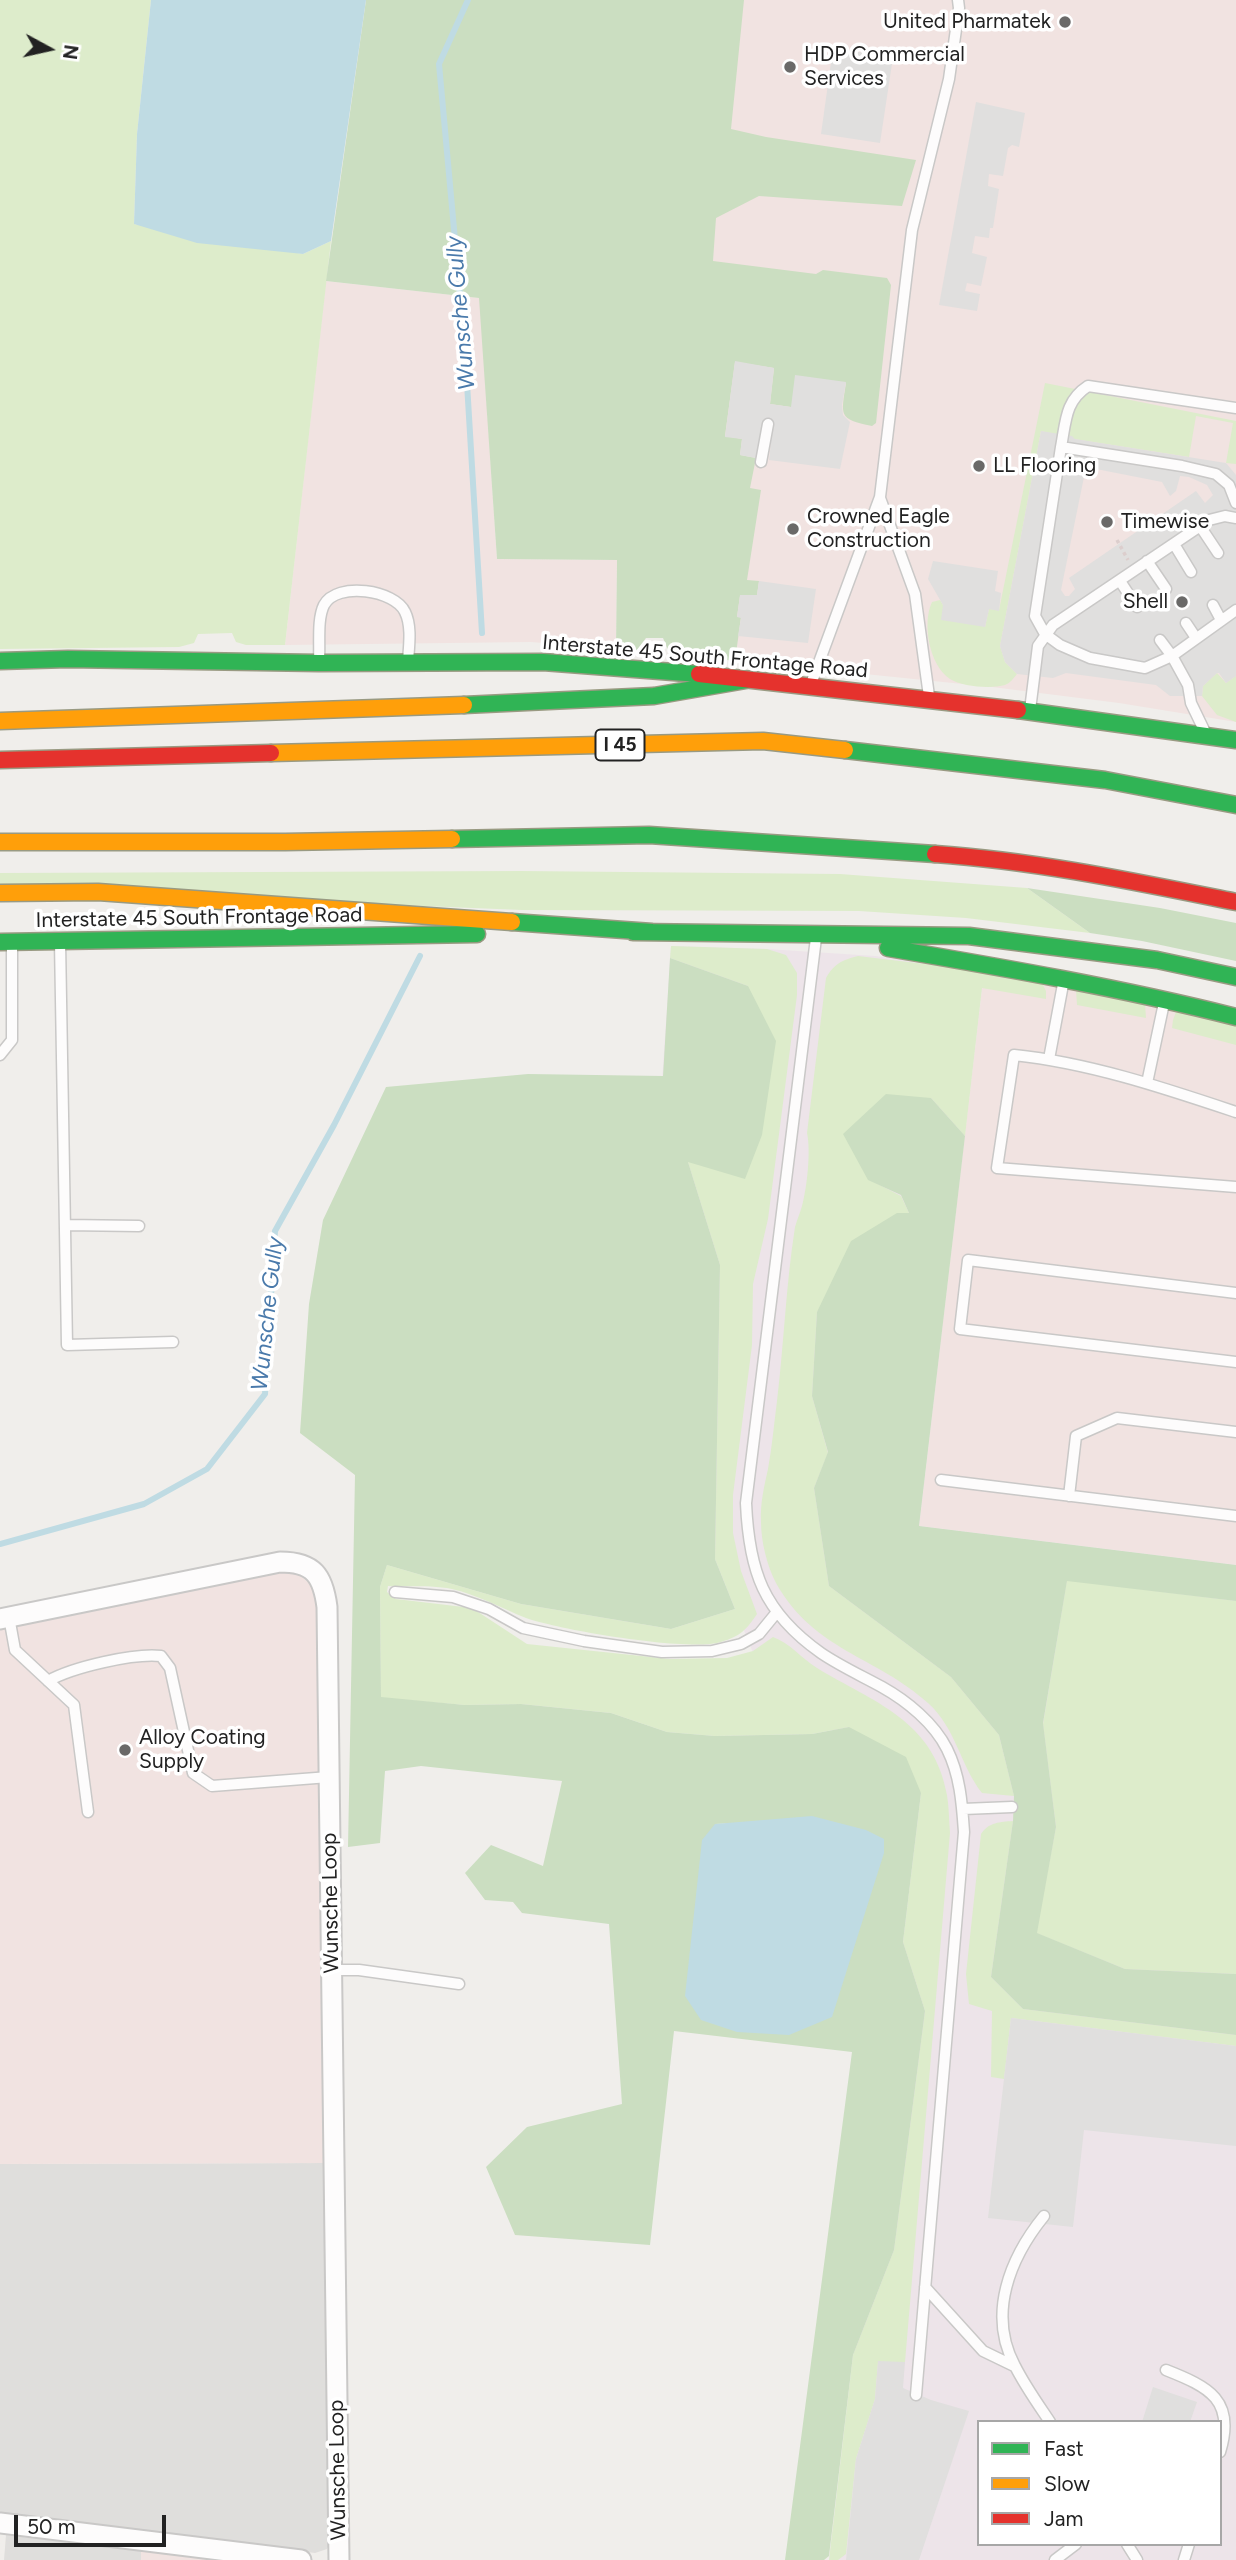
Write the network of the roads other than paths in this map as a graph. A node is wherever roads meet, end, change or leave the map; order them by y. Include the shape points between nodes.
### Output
1 (958, 0) edge
2 (1236, 408) edge
3 (768, 424) dead end
4 (1061, 446) junction
5 (761, 462) dead end
6 (1232, 482) edge
7 (880, 497) junction
8 (1236, 503) edge
9 (1236, 518) edge
10 (1200, 526) junction
11 (1174, 544) junction
12 (1218, 553) dead end
13 (1147, 561) junction
14 (1191, 572) dead end
15 (1120, 581) junction
16 (1166, 589) dead end
17 (1213, 605) dead end
18 (1138, 607) dead end
19 (1236, 610) edge
20 (1221, 620) junction
21 (1186, 623) dead end
22 (1045, 634) junction
23 (1196, 638) junction
24 (1160, 640) dead end
25 (1172, 656) junction
26 (0, 661) edge
27 (408, 662) junction
28 (319, 663) junction
29 (746, 680) junction
30 (810, 687) junction
31 (929, 700) junction
32 (1030, 711) junction
33 (0, 721) edge
34 (1206, 735) junction
35 (1236, 740) edge
36 (0, 760) edge
37 (1236, 805) edge
38 (0, 842) edge
39 (0, 893) edge
40 (1236, 902) edge
41 (652, 932) junction
42 (817, 934) junction
43 (60, 941) junction
44 (6, 942) edge
45 (1236, 977) edge
46 (1064, 978) junction
47 (1165, 999) junction
48 (1236, 1017) edge
49 (0, 1055) edge
50 (1049, 1059) junction
51 (1147, 1083) junction
52 (1236, 1112) edge
53 (1236, 1187) edge
54 (65, 1225) junction
55 (139, 1226) dead end
56 (1236, 1293) edge
57 (173, 1342) dead end
58 (1236, 1362) edge
59 (1236, 1432) edge
60 (941, 1480) dead end
61 (1069, 1496) junction
62 (1236, 1516) edge
63 (395, 1592) dead end
64 (777, 1612) junction
65 (5, 1618) edge
66 (48, 1681) junction
67 (329, 1777) junction
68 (1012, 1807) dead end
69 (963, 1809) junction
70 (88, 1812) dead end
71 (331, 1970) junction
72 (459, 1984) dead end
73 (1044, 2216) dead end
74 (925, 2287) junction
75 (1014, 2365) junction
76 (1166, 2370) dead end
77 (916, 2395) dead end
78 (1049, 2420) edge
79 (1222, 2446) edge
80 (0, 2523) edge
81 (1073, 2546) edge
82 (301, 2560) edge
83 (339, 2560) edge
84 (1055, 2560) edge

1 - 7 lane via 948,79 912,230
2 - 4 lane via 1088,386 1075,394 1068,409
3 - 5 lane
4 - 6 lane via 1182,466
4 - 22 lane via 1035,616
6 - 8 lane
7 - 30 lane
7 - 31 lane via 915,594
9 - 10 lane via 1225,516
10 - 11 lane
10 - 12 lane
11 - 13 lane
11 - 14 lane
13 - 15 lane
13 - 16 lane
15 - 18 lane
15 - 22 lane
17 - 20 lane
19 - 20 lane
20 - 23 lane
21 - 23 lane
22 - 25 lane via 1090,658 1144,668
22 - 32 lane via 1038,646
23 - 25 lane
24 - 25 lane
25 - 34 lane
26 - 28 main road, Interstate 45 South Frontage Road
27 - 28 main road, Interstate 45 South Frontage Road
27 - 28 lane via 406,612 396,600 349,591 333,594 324,605
27 - 29 main road, Interstate 45 South Frontage Road via 543,662
29 - 30 main road, Interstate 45 South Frontage Road
29 - 33 main road via 654,696
30 - 31 main road, Interstate 45 South Frontage Road
31 - 32 main road, Interstate 45 South Frontage Road
32 - 34 main road, Interstate 45 South Frontage Road
34 - 35 main road, Interstate 45 South Frontage Road
36 - 37 main road, I 45 via 763,741 1105,780
38 - 40 main road via 649,835 995,858
39 - 41 main road via 98,892
41 - 42 main road, Interstate 45 South Frontage Road
41 - 43 main road, Interstate 45 South Frontage Road
42 - 45 main road, Interstate 45 South Frontage Road via 969,936 1157,960
42 - 46 main road
42 - 64 lane via 746,1503 748,1541 757,1575
43 - 44 main road, Interstate 45 South Frontage Road
43 - 54 lane
44 - 49 lane via 12,1040
46 - 47 main road
46 - 50 lane
47 - 48 main road
47 - 51 lane
50 - 51 lane
50 - 53 lane via 1014,1055 997,1168
51 - 52 lane
54 - 55 lane
54 - 57 lane via 67,1345
56 - 58 lane via 968,1260 960,1329
59 - 61 lane via 1117,1418 1076,1436
60 - 61 lane
61 - 62 lane
63 - 64 lane via 453,1597 489,1609 523,1629 662,1652 712,1651 741,1644 759,1634
64 - 69 lane via 824,1655 894,1694 932,1727 947,1748
65 - 66 lane via 15,1650
65 - 67 street, Wunsche Loop via 281,1562 305,1566 321,1579 327,1607
66 - 67 lane via 62,1673 122,1659 162,1656 170,1668 193,1773 212,1786
66 - 70 lane via 74,1705
67 - 71 street, Wunsche Loop
68 - 69 lane
69 - 74 lane
71 - 72 lane
71 - 83 street, Wunsche Loop
73 - 75 lane via 1026,2238 1008,2275 1002,2314
74 - 75 lane via 983,2351
74 - 77 lane
75 - 78 lane
76 - 79 lane via 1200,2384 1222,2404 1226,2435
80 - 82 street
81 - 84 lane

